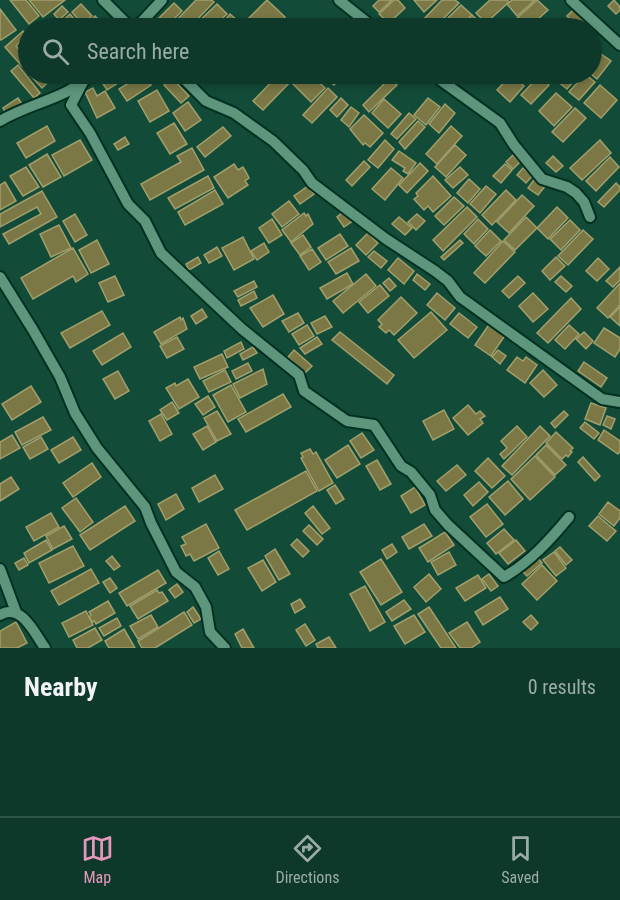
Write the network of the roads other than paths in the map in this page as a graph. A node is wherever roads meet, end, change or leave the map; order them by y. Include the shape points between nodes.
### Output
1 (103, 0) edge
2 (162, 0) edge
3 (339, 0) edge
4 (571, 0) edge
5 (123, 18) edge
6 (144, 18) edge
7 (362, 18) edge
8 (591, 18) edge
9 (602, 28) edge
10 (620, 45) edge
11 (82, 84) joint
12 (189, 84) edge
13 (446, 84) edge
14 (0, 122) edge
15 (590, 217) dead end
16 (0, 277) edge
17 (620, 402) edge
18 (569, 517) dead end
19 (0, 569) edge
20 (16, 612) junction
21 (0, 615) edge
22 (45, 648) edge
23 (225, 648) edge

1 - 5 street
2 - 6 street
3 - 7 street
4 - 8 street
9 - 10 street
11 - 14 street via 14,112
11 - 18 street via 71,105 161,253 242,329 299,375 304,391 347,421 374,426 401,466 430,495 441,518 482,559 504,577 548,542
12 - 17 street via 206,101 234,113 273,141 312,183 448,281 460,297 602,399
13 - 15 street via 500,123 542,179 576,193
16 - 23 street via 60,377 75,413 97,448 145,507 176,572 195,587 206,608 210,632
19 - 20 street
20 - 21 street via 9,610
20 - 22 street

